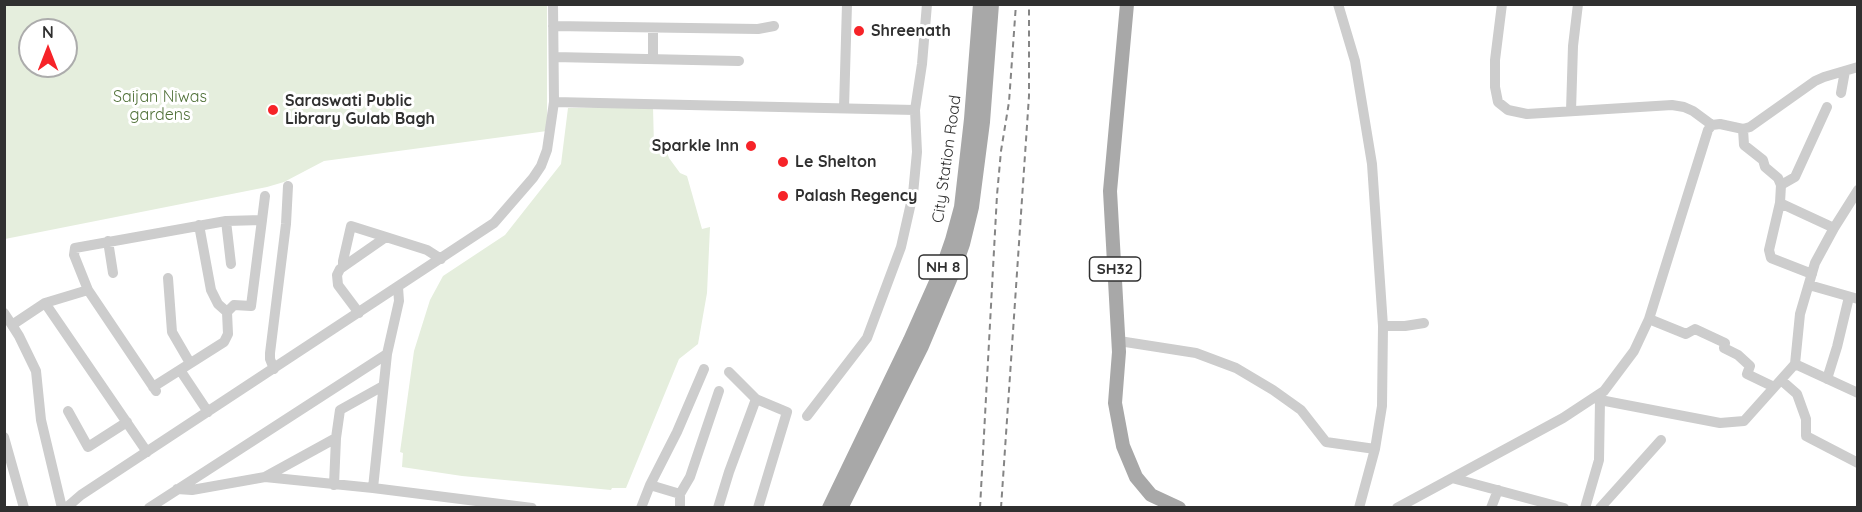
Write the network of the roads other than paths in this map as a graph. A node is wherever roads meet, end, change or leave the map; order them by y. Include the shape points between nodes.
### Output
1 (553, 4) edge
2 (847, 4) edge
3 (927, 4) edge
4 (980, 4) edge
5 (992, 4) edge
6 (1127, 4) edge
7 (1338, 4) edge
8 (1502, 4) edge
9 (1578, 4) edge
10 (553, 26) junction
11 (774, 26) dead end
12 (653, 27) junction
13 (554, 57) junction
14 (653, 58) junction
15 (739, 61) dead end
16 (1857, 67) edge
17 (1845, 71) junction
18 (1841, 93) dead end
19 (554, 102) junction
20 (1827, 107) dead end
21 (844, 108) junction
22 (915, 110) junction
23 (1571, 111) junction
24 (1712, 125) junction
25 (1743, 129) junction
26 (1781, 185) junction
27 (288, 186) dead end
28 (1857, 190) edge
29 (265, 196) dead end
30 (1780, 203) junction
31 (262, 220) junction
32 (226, 221) junction
33 (199, 225) junction
34 (1834, 228) junction
35 (386, 237) junction
36 (108, 241) junction
37 (441, 260) junction
38 (231, 264) dead end
39 (344, 267) junction
40 (113, 273) dead end
41 (1812, 274) junction
42 (168, 278) dead end
43 (1809, 285) junction
44 (398, 287) junction
45 (88, 290) junction
46 (1853, 298) edge
47 (45, 303) junction
48 (227, 312) junction
49 (4, 313) edge
50 (359, 313) junction
51 (1649, 319) junction
52 (1424, 323) dead end
53 (12, 325) junction
54 (1383, 326) junction
55 (1119, 341) junction
56 (387, 354) junction
57 (1795, 364) junction
58 (185, 367) junction
59 (274, 369) junction
60 (704, 369) dead end
61 (729, 372) dead end
62 (1827, 379) junction
63 (1777, 384) junction
64 (383, 386) junction
65 (719, 391) dead end
66 (1857, 393) edge
67 (756, 399) junction
68 (1598, 399) junction
69 (68, 411) dead end
70 (208, 412) junction
71 (807, 417) dead end
72 (127, 423) junction
73 (4, 436) edge
74 (336, 438) junction
75 (1661, 441) dead end
76 (1375, 449) junction
77 (147, 452) junction
78 (1857, 463) edge
79 (265, 477) junction
80 (1452, 478) junction
81 (334, 485) junction
82 (650, 485) junction
83 (373, 488) junction
84 (177, 489) junction
85 (1498, 490) junction
86 (680, 494) junction
87 (24, 507) edge
88 (64, 507) edge
89 (149, 507) edge
90 (526, 507) edge
91 (532, 507) edge
92 (641, 507) edge
93 (680, 507) edge
94 (718, 507) edge
95 (759, 507) edge
96 (829, 507) edge
97 (841, 507) edge
98 (1179, 507) edge
99 (1359, 507) edge
100 (1397, 507) edge
101 (1491, 507) edge
102 (1560, 507) edge
103 (1585, 507) edge
104 (1600, 507) edge

1 - 10 street
2 - 21 street
3 - 22 street
4 - 96 main road, City Station Road / NH 8 via 962,196 952,240 910,340
5 - 97 main road, City Station Road / NH 8 via 983,122 963,244 922,346
6 - 55 main road, SH32 via 1110,190
7 - 54 street via 1355,62 1372,164
8 - 23 street via 1495,68 1498,102 1520,113
9 - 23 street
10 - 12 street
10 - 13 street
11 - 12 street
12 - 14 street
13 - 14 street
13 - 19 street
14 - 15 street
16 - 17 street
17 - 18 street
17 - 25 street via 1815,81
19 - 21 street
19 - 37 street via 547,150 533,178 494,223
20 - 26 street via 1795,177
21 - 22 street
22 - 71 street via 913,194 901,247 867,338
23 - 24 street via 1672,105 1693,111
24 - 25 street
24 - 51 street via 1705,135
25 - 26 street via 1744,145 1763,160
26 - 30 street
27 - 59 street via 270,353
28 - 34 street
29 - 31 street
30 - 34 street
30 - 41 street via 1769,249 1771,258
31 - 32 street
31 - 48 street via 251,306 234,305
32 - 33 street
32 - 38 street
33 - 36 street
33 - 48 street via 211,290
34 - 41 street
35 - 37 street via 428,249
35 - 39 street
35 - 39 street via 351,226
36 - 40 street
36 - 45 street via 74,250
37 - 44 street
39 - 50 street via 338,272 337,282
41 - 43 street
42 - 58 street via 172,332
43 - 46 street
43 - 57 street via 1800,314
44 - 50 street
44 - 56 street via 399,301
45 - 47 street
45 - 58 street via 155,389
46 - 62 street
47 - 53 street
47 - 72 street
48 - 58 street via 227,339
49 - 53 street
50 - 59 street
51 - 63 street via 1686,334 1695,329 1725,343 1724,348 1750,366 1748,374
51 - 68 street via 1634,351
52 - 54 street
53 - 88 street via 36,371 41,420
54 - 76 street via 1382,406
55 - 76 street via 1196,353 1236,368 1301,411 1326,442
55 - 98 main road, SH32 via 1115,403 1130,464 1151,495
56 - 64 street
56 - 84 street
57 - 62 street
57 - 63 street
58 - 70 street
59 - 70 street
60 - 82 street
61 - 67 street
62 - 66 street
63 - 68 street via 1744,421 1720,423
63 - 78 street via 1797,394 1806,419 1806,435
64 - 74 street via 339,411
64 - 83 street
65 - 86 street via 690,477
67 - 94 street
67 - 95 street via 787,412
68 - 80 street
68 - 103 street via 1599,460
69 - 72 street via 88,447
70 - 77 street
72 - 77 street
73 - 87 street
74 - 79 street
74 - 81 street
75 - 104 street
76 - 99 street
77 - 88 street
79 - 81 street
79 - 84 street via 192,490
80 - 85 street
80 - 100 street
81 - 83 street
82 - 86 street
82 - 92 street
83 - 90 street
84 - 89 street
85 - 101 street
85 - 102 street
86 - 93 street
90 - 91 street

